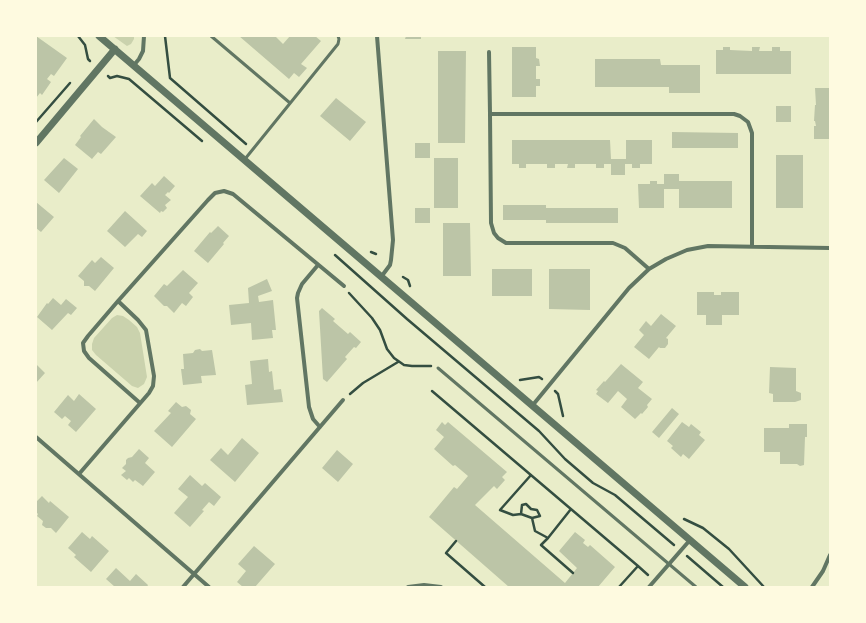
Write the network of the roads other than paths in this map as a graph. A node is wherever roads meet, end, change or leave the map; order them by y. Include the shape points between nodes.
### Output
1 (99, 36) edge
2 (144, 36) edge
3 (211, 36) edge
4 (338, 36) edge
5 (377, 36) edge
6 (115, 49) junction
7 (489, 52) dead end
8 (134, 65) junction
9 (290, 103) junction
10 (490, 114) junction
11 (36, 143) edge
12 (244, 160) junction
13 (752, 246) junction
14 (830, 248) edge
15 (318, 265) junction
16 (649, 270) junction
17 (381, 277) junction
18 (344, 286) road end
19 (118, 301) junction
20 (438, 368) road end
21 (343, 400) road end
22 (140, 403) junction
23 (532, 406) junction
24 (320, 427) junction
25 (36, 437) edge
26 (79, 474) junction
27 (690, 540) junction
28 (830, 555) edge
29 (669, 564) junction
30 (195, 574) junction
31 (183, 587) edge
32 (209, 587) edge
33 (408, 587) edge
34 (441, 587) edge
35 (649, 587) edge
36 (696, 587) edge
37 (746, 587) edge
38 (812, 587) edge

1 - 6 street
2 - 8 street via 143,51
3 - 9 lane
4 - 9 lane via 338,44
5 - 17 street via 393,240 392,260
6 - 8 street
6 - 11 street
7 - 10 street
8 - 12 street
9 - 12 lane
10 - 13 street via 740,116 748,122 752,133
10 - 16 street via 491,223 494,233 502,242 612,243 625,248
12 - 17 street
13 - 14 street
13 - 16 street via 708,246 687,250
15 - 18 street
15 - 19 street via 233,194 219,192 208,200
15 - 24 street via 300,288 297,298 309,408 313,419
16 - 23 street via 638,278 618,301
17 - 23 street
19 - 22 street via 141,323 148,336 154,381 152,389
19 - 22 street via 88,336 83,347 89,358
20 - 29 lane
21 - 24 street
22 - 26 street
23 - 27 street
24 - 30 street
25 - 26 street
26 - 30 street
27 - 29 street
27 - 37 street
28 - 38 street
29 - 35 street
29 - 36 lane
30 - 31 street
30 - 32 street
33 - 34 street

